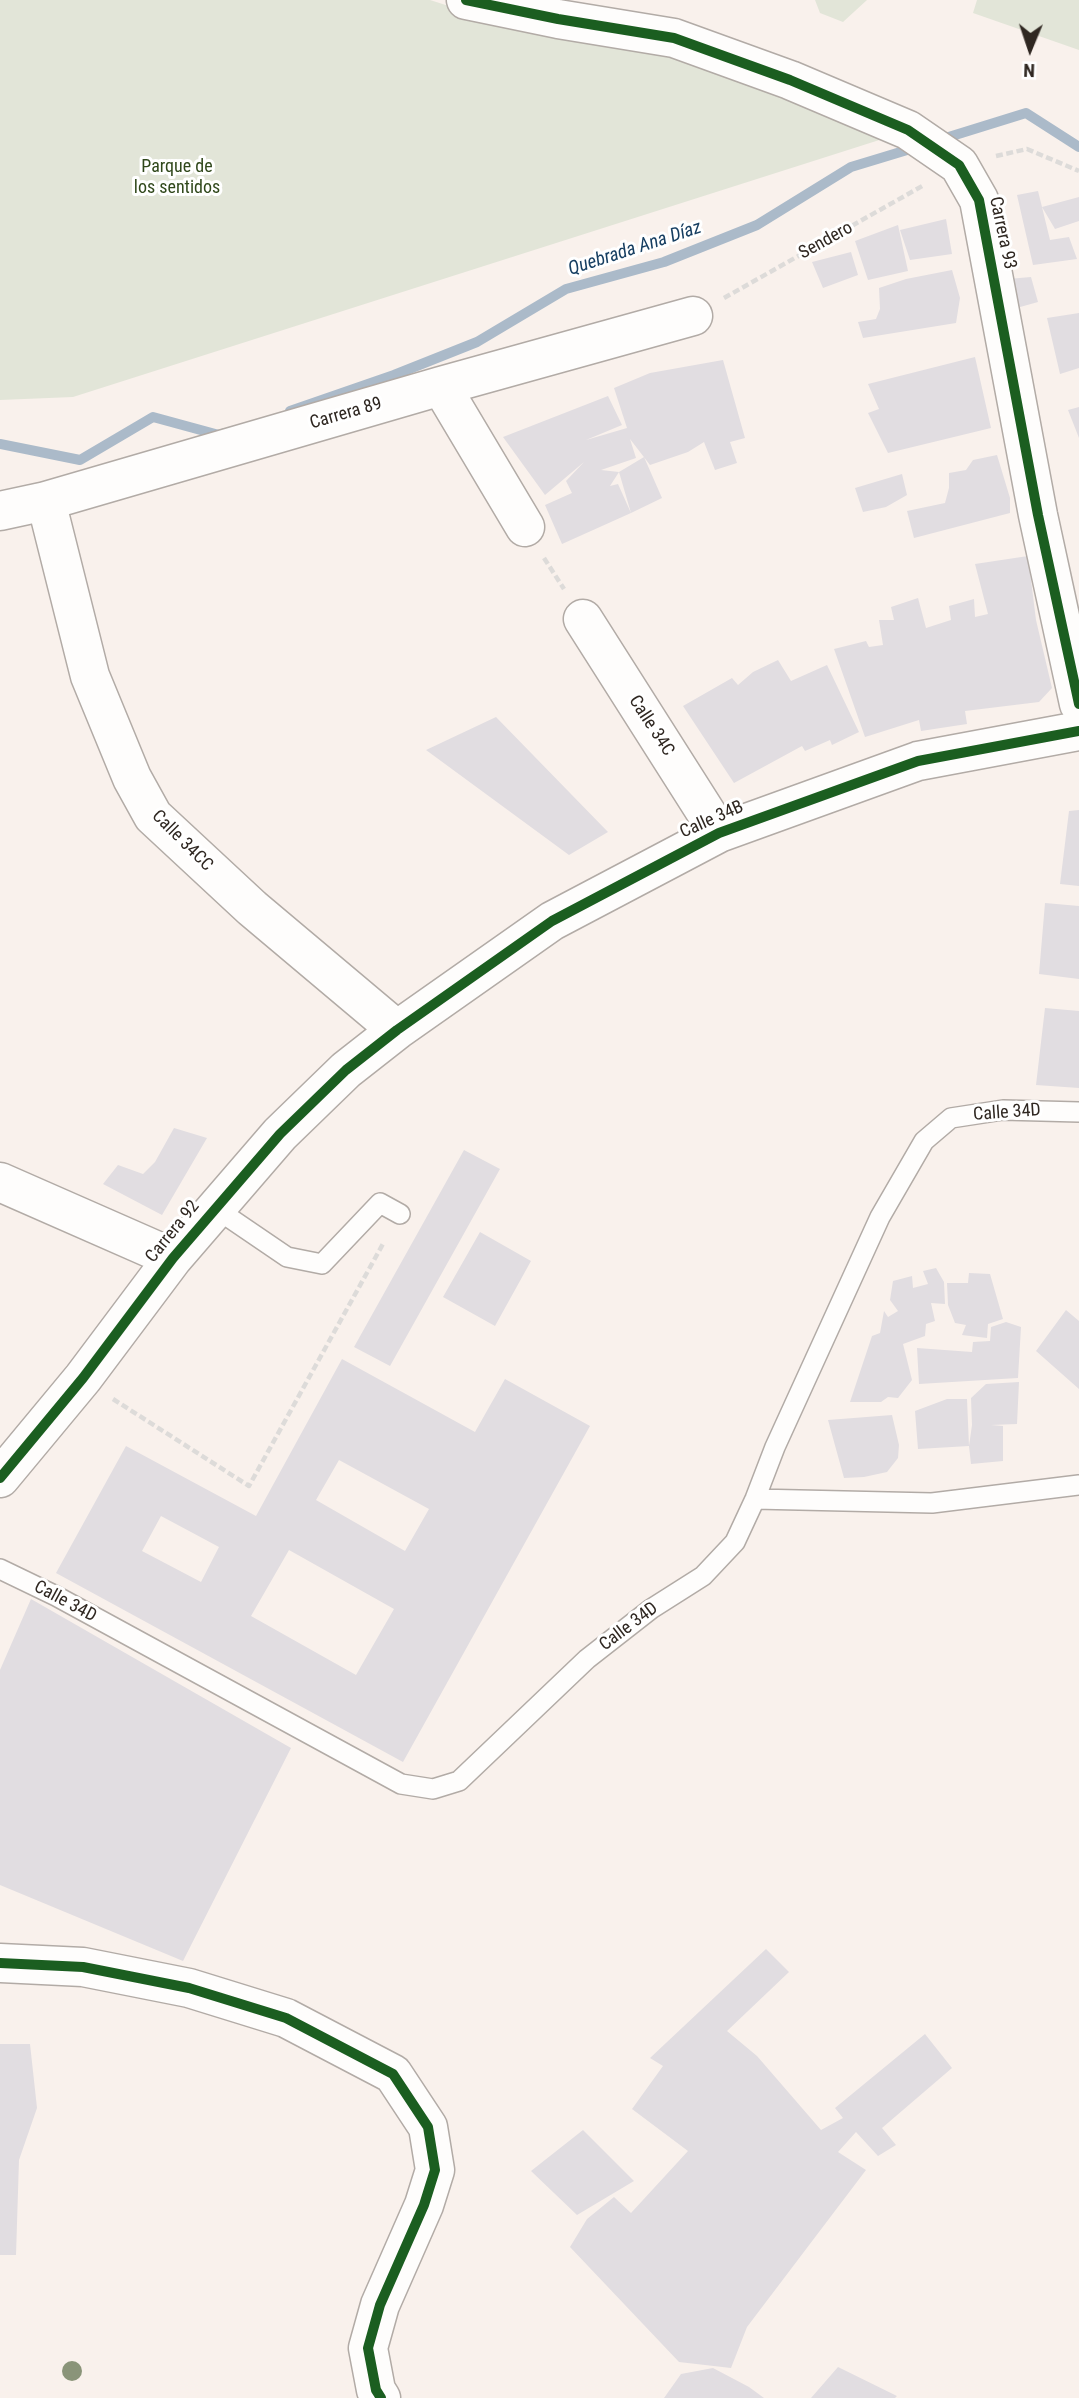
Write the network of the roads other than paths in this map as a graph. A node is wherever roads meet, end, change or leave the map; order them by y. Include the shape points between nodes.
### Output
1 (466, 0) edge
2 (693, 316) road end
3 (441, 386) junction
4 (46, 501) junction
5 (0, 511) edge
6 (525, 527) road end
7 (583, 620) road end
8 (1079, 704) edge
9 (1079, 731) edge
10 (719, 833) junction
11 (397, 1030) junction
12 (1079, 1112) edge
13 (0, 1182) edge
14 (215, 1208) junction
15 (400, 1214) road end
16 (173, 1258) junction
17 (0, 1478) edge
18 (1079, 1485) edge
19 (755, 1499) junction
20 (0, 1569) edge
21 (0, 1962) edge
22 (381, 2398) edge

1 - 8 street, Carrera 93 via 674,38 908,130 956,163 979,200
2 - 3 street, Carrera 89
3 - 4 street, Carrera 89
3 - 6 street
4 - 5 street, Carrera 89
4 - 11 street, Calle 34CC via 90,677 153,817
7 - 10 street, Calle 34C
9 - 10 street, Calle 34B via 918,761
10 - 11 street, Calle 34B via 552,921
11 - 14 street, Carrera 92 via 346,1070
12 - 19 lane, Calle 34D via 1003,1110 951,1118 924,1142 880,1217
13 - 16 street
14 - 15 lane via 287,1257 322,1264 380,1203
14 - 16 street, Carrera 92
16 - 17 street, Carrera 92
18 - 19 lane via 932,1503
19 - 20 lane, Calle 34D via 735,1542 703,1576 587,1659 459,1782 433,1789 401,1784
21 - 22 street via 83,1967 189,1988 286,2018 393,2074 428,2127 435,2170 380,2305 368,2348

